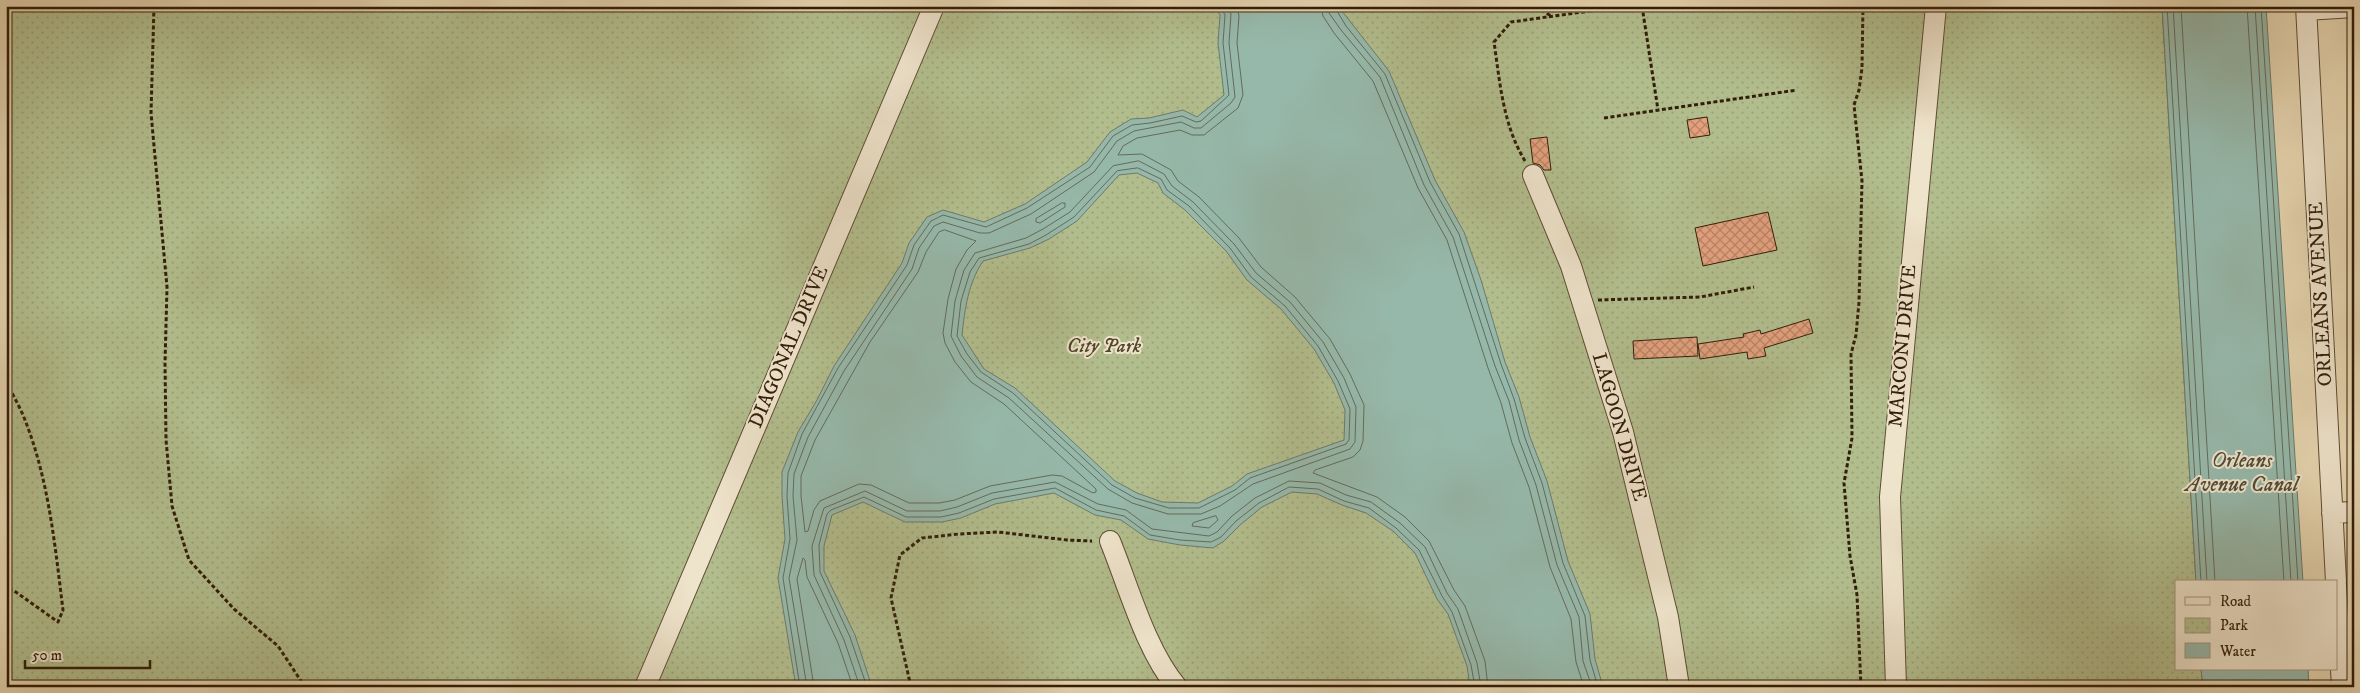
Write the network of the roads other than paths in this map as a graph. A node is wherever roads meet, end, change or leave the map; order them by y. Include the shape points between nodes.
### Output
1 (934, 6) edge
2 (1936, 6) edge
3 (2354, 7) edge
4 (2306, 8) edge
5 (1533, 175) road end
6 (2354, 512) edge
7 (2332, 513) junction
8 (1110, 541) road end
9 (2336, 580) edge
10 (2338, 618) edge
11 (645, 687) edge
12 (1176, 687) edge
13 (1679, 687) edge
14 (1896, 687) edge
15 (2342, 687) edge

1 - 11 street, DIAGONAL DRIVE
2 - 14 street, MARCONI DRIVE via 1890,497
3 - 4 street
4 - 7 street, ORLEANS AVENUE
5 - 13 street, LAGOON DRIVE via 1571,266 1623,432 1668,617
6 - 7 street
7 - 9 street, ORLEANS AVENUE
8 - 12 street via 1151,646
10 - 15 street, ORLEANS AVENUE

